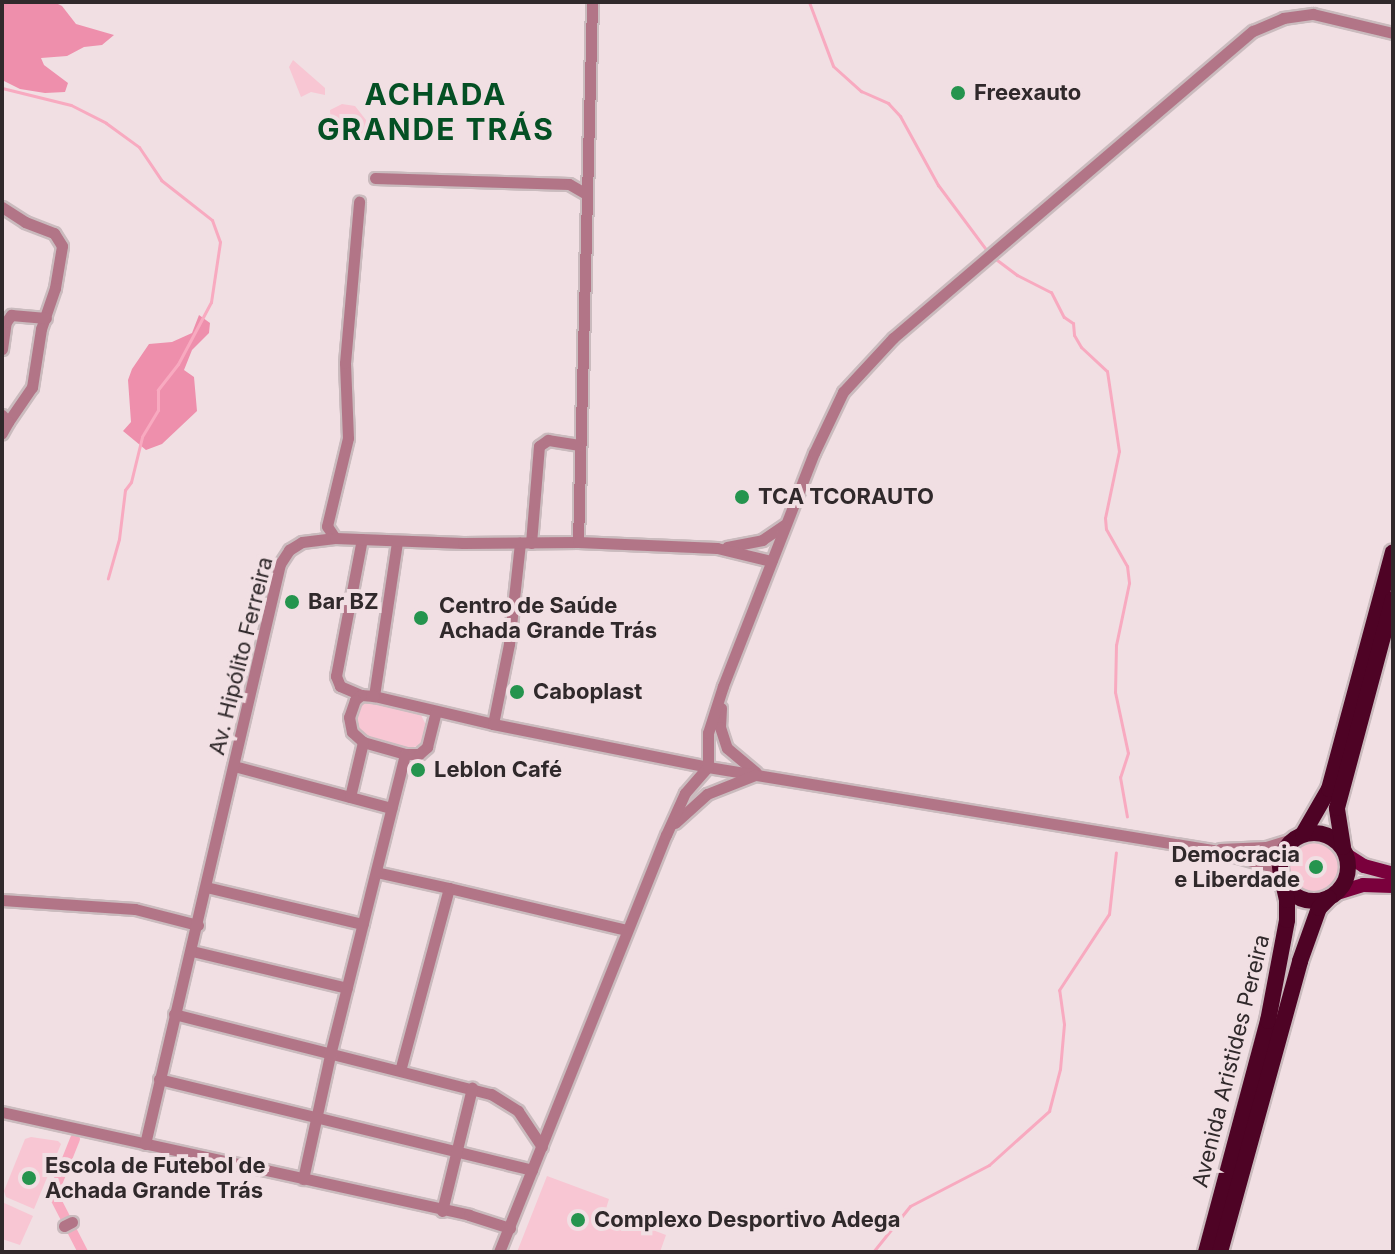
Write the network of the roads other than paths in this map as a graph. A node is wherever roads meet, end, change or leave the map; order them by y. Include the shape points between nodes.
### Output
1 (592, 2) edge
2 (1393, 33) edge
3 (375, 178) dead end
4 (586, 194) junction
5 (359, 202) dead end
6 (2, 207) edge
7 (46, 318) junction
8 (2, 349) edge
9 (4, 424) edge
10 (579, 445) junction
11 (788, 518) junction
12 (335, 538) junction
13 (362, 539) junction
14 (397, 542) junction
15 (578, 542) junction
16 (525, 543) junction
17 (717, 548) junction
18 (1393, 552) edge
19 (771, 561) junction
20 (1393, 599) edge
21 (723, 686) junction
22 (361, 695) junction
23 (374, 696) junction
24 (436, 711) junction
25 (493, 724) junction
26 (363, 742) junction
27 (405, 754) junction
28 (234, 766) junction
29 (708, 767) junction
30 (760, 774) junction
31 (350, 797) junction
32 (391, 808) junction
33 (666, 835) junction
34 (1298, 837) junction
35 (1212, 850) junction
36 (1345, 852) junction
37 (376, 872) junction
38 (1393, 874) edge
39 (1282, 879) junction
40 (1393, 886) edge
41 (206, 887) junction
42 (449, 888) junction
43 (1333, 896) junction
44 (2, 900) edge
45 (363, 924) junction
46 (198, 925) junction
47 (627, 930) junction
48 (192, 951) junction
49 (347, 988) junction
50 (174, 1014) junction
51 (330, 1055) junction
52 (400, 1071) junction
53 (159, 1079) junction
54 (472, 1088) junction
55 (2, 1112) edge
56 (318, 1116) junction
57 (145, 1144) junction
58 (542, 1147) junction
59 (457, 1150) junction
60 (532, 1170) junction
61 (303, 1179) junction
62 (442, 1211) junction
63 (510, 1228) junction
64 (499, 1252) edge
65 (1206, 1252) edge
66 (1220, 1252) edge

1 - 4 street
2 - 11 street via 1313,14 1283,18 1253,31 875,354 843,392
3 - 4 street via 569,184
4 - 10 street
5 - 12 street via 345,363 348,438 327,526
6 - 7 street via 61,240 58,278
7 - 8 street via 11,315
7 - 9 street via 32,387
10 - 15 street
10 - 16 street via 548,440 539,446
11 - 17 street via 762,540
11 - 19 street
12 - 13 street, Av. Hipólito Ferreira
12 - 28 street, Av. Hipólito Ferreira via 302,542 283,556
13 - 14 street, Av. Hipólito Ferreira
13 - 22 street via 336,676 343,688
14 - 16 street, Av. Hipólito Ferreira
14 - 23 street
15 - 16 street, Av. Hipólito Ferreira
15 - 17 street, Av. Hipólito Ferreira
16 - 25 street
17 - 19 street
18 - 34 highway via 1329,789
19 - 21 street
20 - 36 highway via 1337,808
21 - 29 street via 708,733
21 - 30 street via 722,738 735,758
22 - 23 street
22 - 26 street via 349,723
23 - 24 street
24 - 25 street
24 - 27 street via 427,747 419,754
25 - 29 street
26 - 27 street
26 - 31 street
27 - 32 street
28 - 31 street
28 - 41 street, Av. Hipólito Ferreira
29 - 30 street
29 - 33 street via 685,793
30 - 33 street via 707,794
30 - 35 street
31 - 32 street
32 - 37 street
33 - 47 street
34 - 35 street via 1266,847
34 - 36 highway via 1325,834
34 - 39 highway via 1281,856
35 - 39 street via 1270,866
36 - 38 main road via 1364,866
36 - 43 highway via 1348,876
37 - 42 street
37 - 45 street
39 - 43 highway via 1297,897 1318,901
39 - 65 highway, Avenida Aristides Pereira via 1287,920 1268,1021
40 - 43 main road via 1363,885
41 - 45 street
41 - 46 street, Av. Hipólito Ferreira
42 - 47 street
42 - 52 street
43 - 66 highway, Avenida Aristides Pereira via 1319,908 1300,961
44 - 46 street via 135,909
45 - 49 street
46 - 48 street, Av. Hipólito Ferreira
47 - 58 street
48 - 49 street
48 - 50 street, Av. Hipólito Ferreira
49 - 51 street
50 - 51 street
50 - 53 street, Av. Hipólito Ferreira
51 - 52 street
51 - 56 street
52 - 54 street
53 - 56 street
53 - 57 street, Av. Hipólito Ferreira
54 - 58 street via 510,1104
54 - 59 street
55 - 57 street
56 - 59 street
56 - 61 street
57 - 61 street
58 - 60 street
59 - 60 street
59 - 62 street
60 - 63 street
61 - 62 street
62 - 63 street
63 - 64 street

